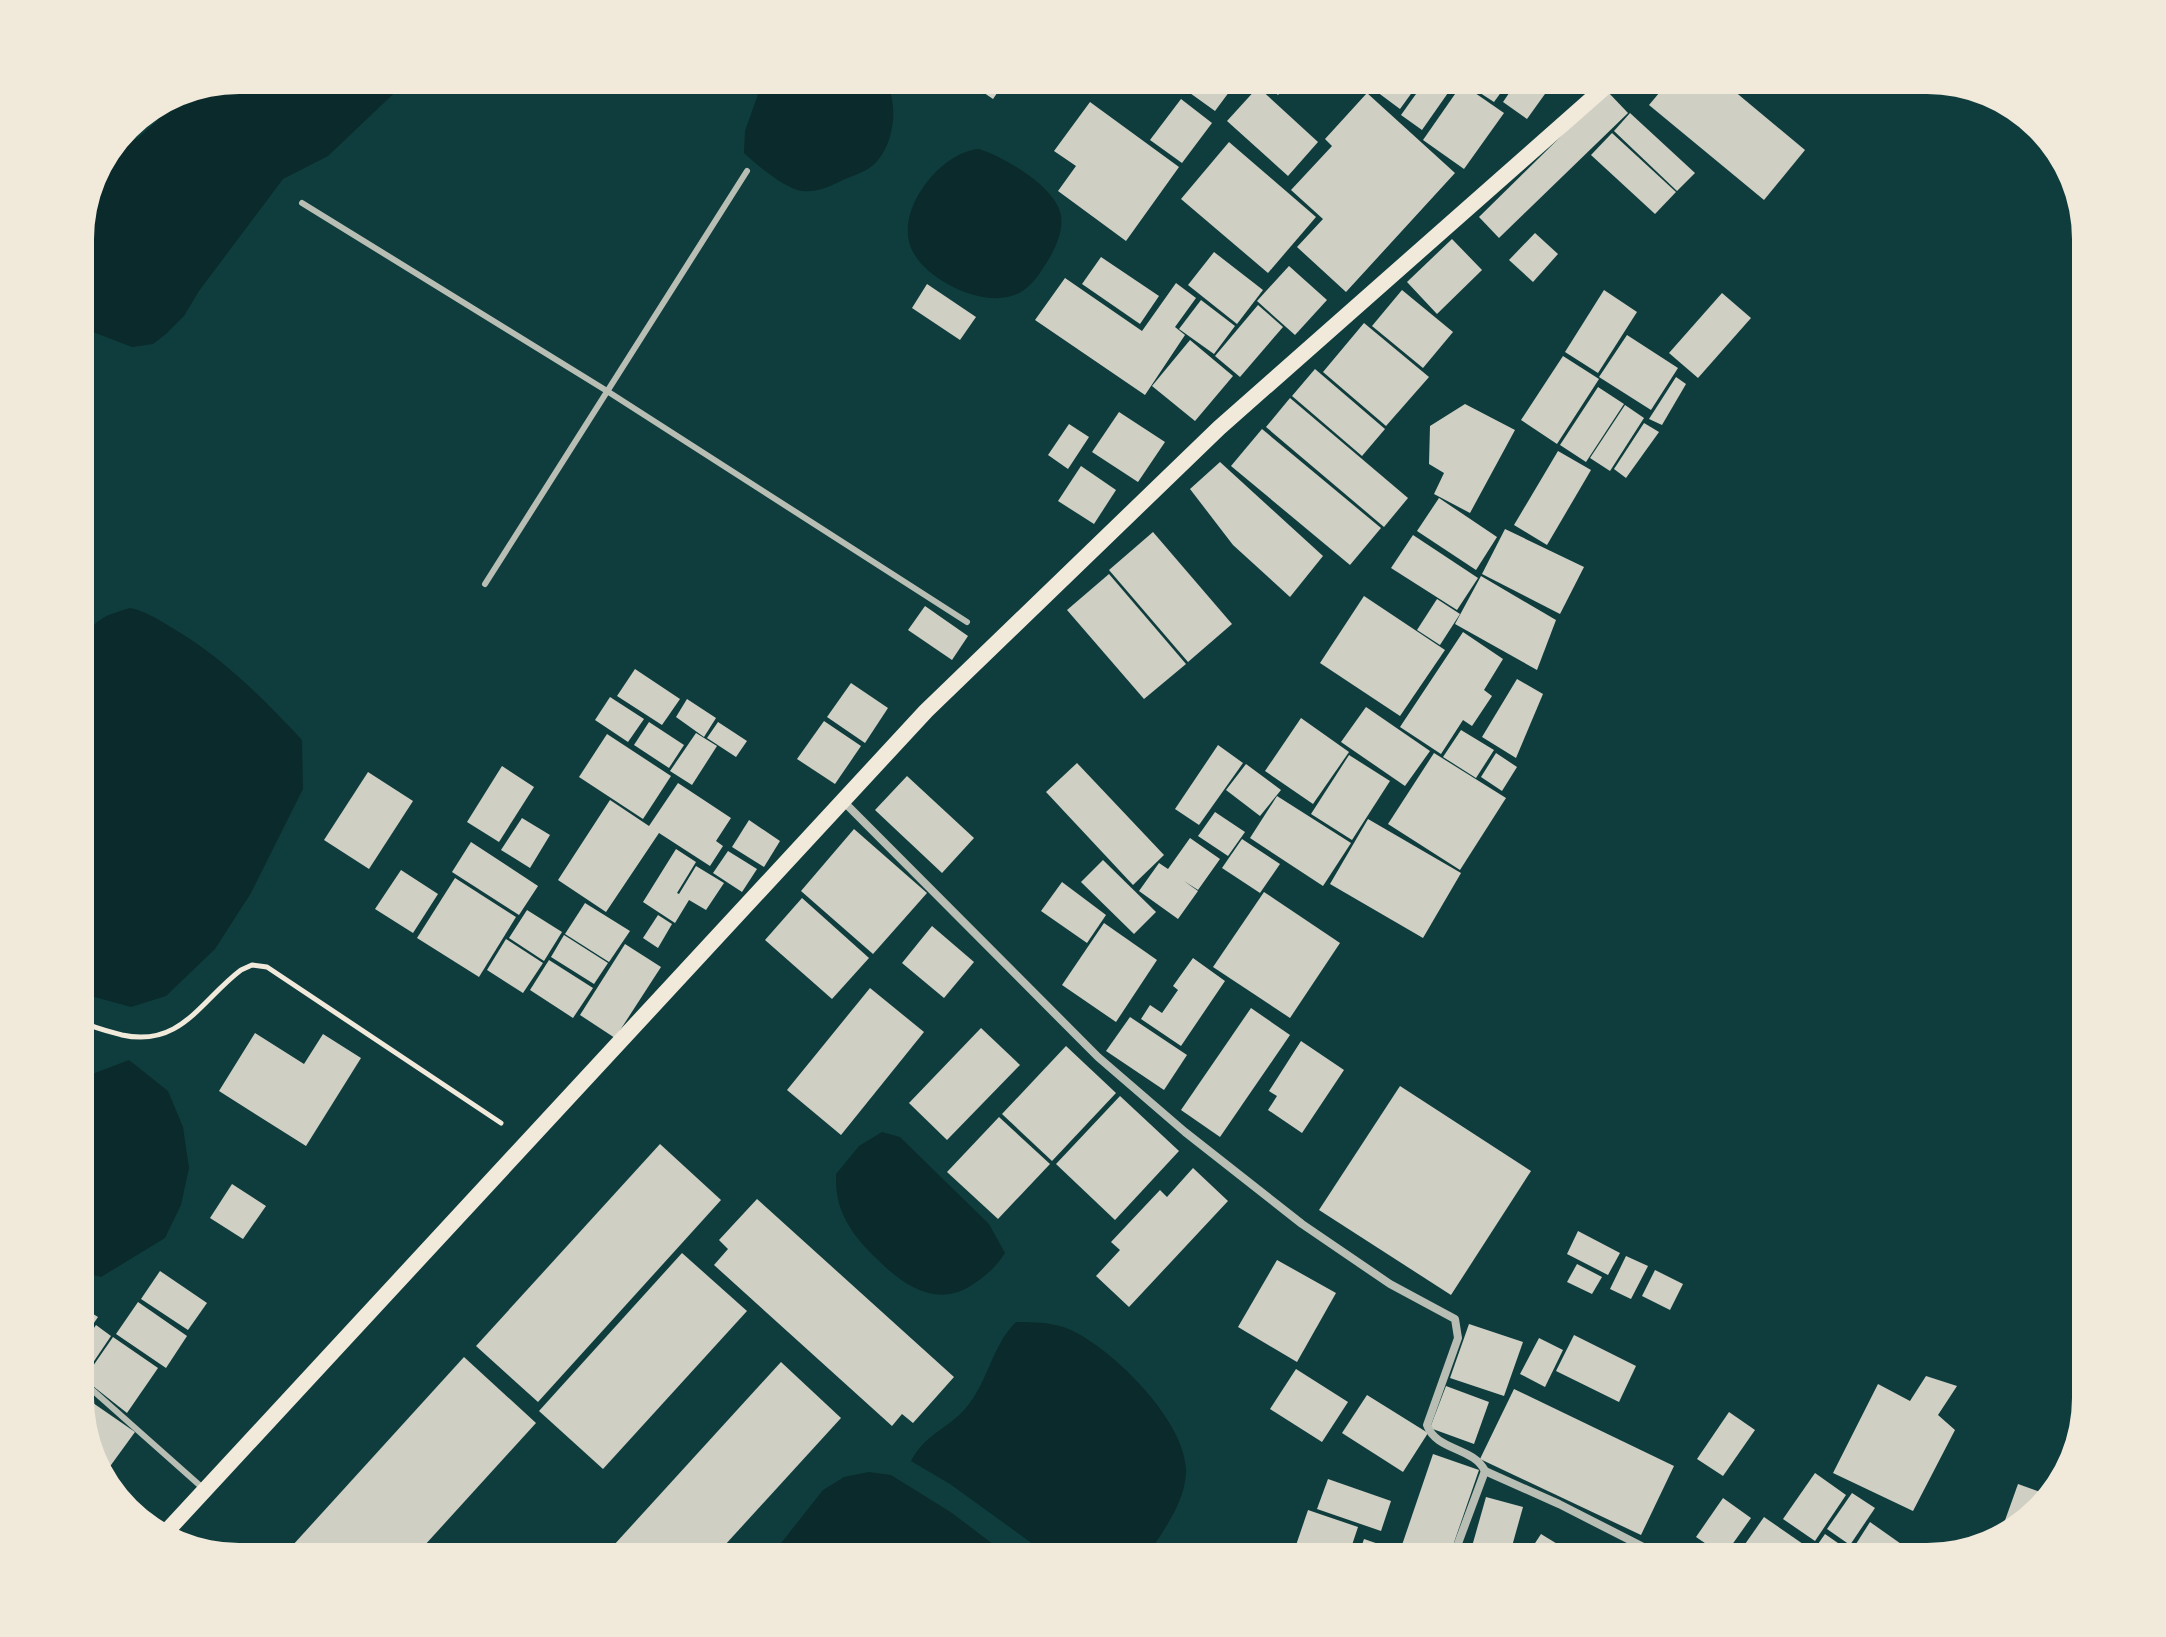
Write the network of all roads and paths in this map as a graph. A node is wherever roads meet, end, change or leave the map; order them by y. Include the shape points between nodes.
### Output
1 (1597, 94) edge
2 (747, 171) dead end
3 (302, 203) dead end
4 (607, 391) junction
5 (485, 584) dead end
6 (967, 622) dead end
7 (843, 801) junction
8 (94, 1026) edge
9 (528, 1142) junction
10 (94, 1391) edge
11 (1485, 1471) junction
12 (205, 1490) junction
13 (171, 1526) edge
14 (1458, 1543) edge
15 (1636, 1543) edge

1 - 7 main road via 1219,428 926,711
2 - 4 lane
3 - 4 lane
4 - 5 lane
4 - 6 lane
7 - 9 main road
7 - 11 street via 1098,1057 1185,1132 1314,1233 1455,1319 1458,1338 1427,1425 1444,1443 1476,1458
8 - 9 path via 136,1038 169,1032 241,970 267,967
9 - 12 main road
10 - 12 lane
11 - 14 street
11 - 15 street
12 - 13 main road

